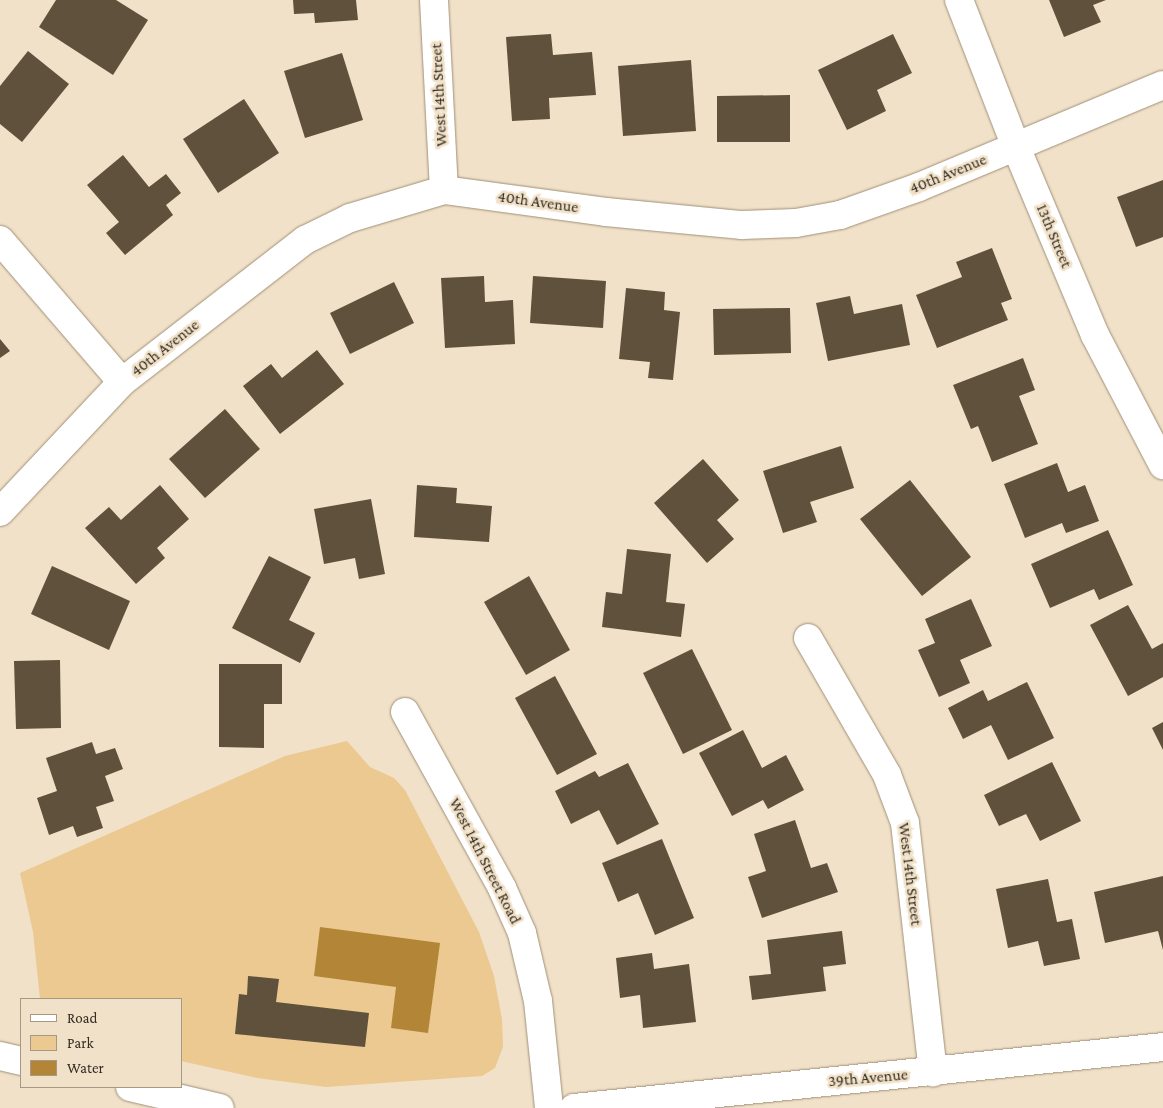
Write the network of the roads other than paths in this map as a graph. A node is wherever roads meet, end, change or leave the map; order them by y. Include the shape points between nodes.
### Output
1 (434, 0) edge
2 (959, 0) edge
3 (1163, 85) edge
4 (1016, 147) junction
5 (444, 190) junction
6 (0, 240) edge
7 (122, 382) junction
8 (1163, 465) edge
9 (0, 512) edge
10 (808, 638) dead end
11 (405, 712) dead end
12 (1163, 1047) edge
13 (0, 1056) edge
14 (20, 1061) edge
15 (933, 1072) junction
16 (134, 1088) edge
17 (220, 1108) edge
18 (549, 1108) edge
19 (574, 1108) edge

1 - 5 street, West 14th Street
2 - 4 street, 13th Street
3 - 4 street, 40th Avenue
4 - 5 street, 40th Avenue via 840,215 796,223 742,225 606,212
4 - 8 street, 13th Street via 1096,335
5 - 7 street, 40th Avenue via 350,218 305,240
6 - 7 street
7 - 9 street, 40th Avenue
10 - 15 street, West 14th Street via 887,775 905,823
11 - 18 street, West 14th Street Road via 502,888 522,933 538,1001
12 - 15 street, 39th Avenue
13 - 14 street
15 - 19 street, 39th Avenue
16 - 17 street

